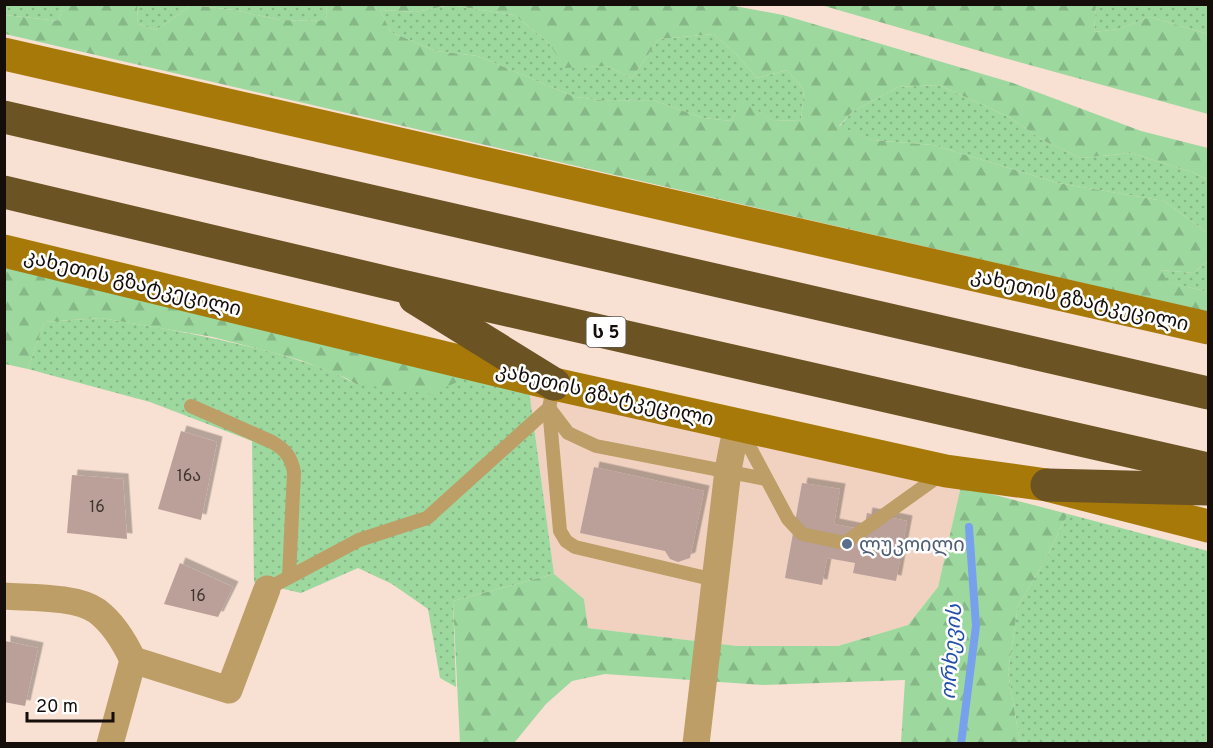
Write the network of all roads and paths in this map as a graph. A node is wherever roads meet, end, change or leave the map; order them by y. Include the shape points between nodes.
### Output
1 (4, 54) edge
2 (4, 117) edge
3 (4, 192) edge
4 (4, 251) edge
5 (393, 284) junction
6 (1209, 328) edge
7 (1209, 393) edge
8 (551, 396) junction
9 (191, 406) dead end
10 (737, 424) junction
11 (1209, 469) edge
12 (728, 470) junction
13 (946, 471) junction
14 (766, 479) junction
15 (1047, 485) junction
16 (1209, 489) edge
17 (1209, 526) edge
18 (715, 580) junction
19 (278, 583) junction
20 (4, 596) edge
21 (133, 660) junction
22 (110, 744) edge
23 (696, 744) edge

1 - 6 street, კახეთის გზატკეცილი
2 - 7 highway
3 - 5 highway, ს 5
4 - 8 street, კახეთის გზატკეცილი
5 - 8 highway
5 - 11 highway, ს 5
8 - 10 street, კახეთის გზატკეცილი
8 - 12 lane via 568,433 596,446
8 - 18 lane via 560,531 566,540 575,547
8 - 19 lane via 427,518 359,540
9 - 19 lane via 278,445 291,458 294,472
10 - 12 street
10 - 13 street, კახეთის გზატკეცილი
10 - 14 lane
12 - 14 lane
12 - 18 street
13 - 14 lane via 846,543 802,534 788,519
13 - 15 street, კახეთის გზატკეცილი
15 - 16 highway
15 - 17 street, კახეთის გზატკეცილი
18 - 23 street
19 - 21 street via 229,690
20 - 21 street via 76,602 96,611 111,625
21 - 22 street

